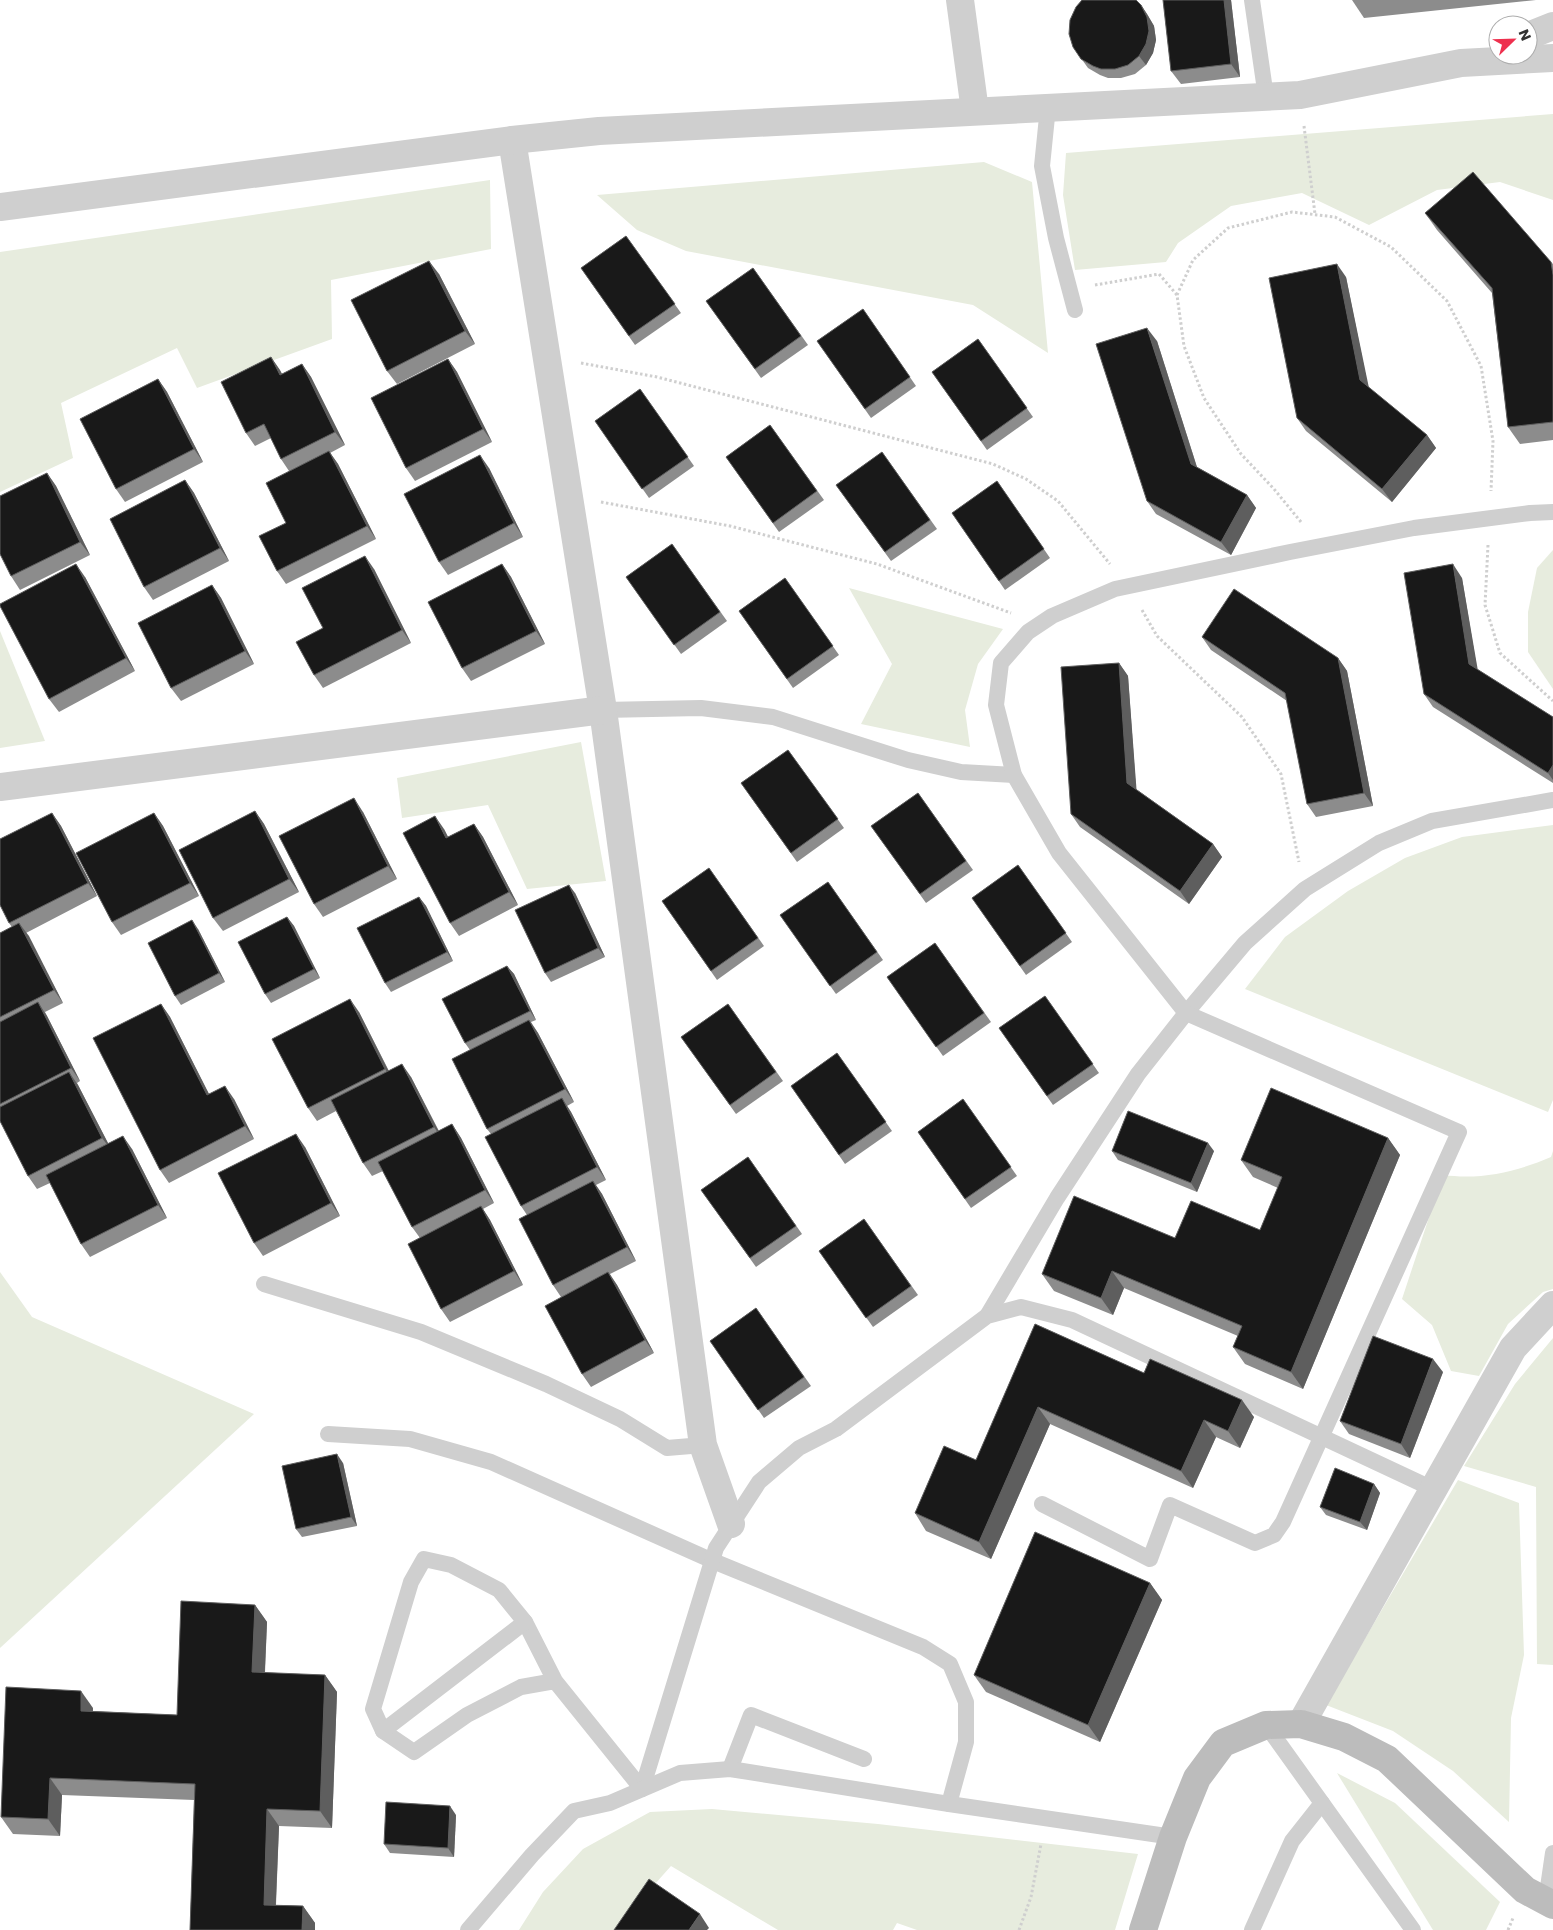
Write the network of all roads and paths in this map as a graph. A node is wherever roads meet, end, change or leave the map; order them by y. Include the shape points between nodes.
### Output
1 (960, 0) edge
2 (1252, 0) edge
3 (1553, 26) edge
4 (1538, 32) edge
5 (1488, 52) edge
6 (1553, 58) edge
7 (1461, 63) junction
8 (1300, 95) junction
9 (1266, 97) junction
10 (1048, 107) junction
11 (975, 111) junction
12 (512, 140) junction
13 (0, 207) edge
14 (1315, 214) junction
15 (1070, 289) junction
16 (1177, 295) junction
17 (1075, 310) dead end
18 (547, 358) junction
19 (568, 496) junction
20 (1553, 512) edge
21 (1490, 518) junction
22 (1324, 546) junction
23 (1129, 586) junction
24 (1040, 624) junction
25 (1553, 701) edge
26 (602, 710) junction
27 (1014, 775) junction
28 (0, 787) edge
29 (1553, 800) edge
30 (1305, 889) junction
31 (1186, 1013) junction
32 (264, 1284) dead end
33 (1553, 1305) edge
34 (987, 1316) junction
35 (328, 1434) dead end
36 (1321, 1437) junction
37 (703, 1445) junction
38 (1433, 1489) junction
39 (1042, 1504) dead end
40 (731, 1524) junction
41 (712, 1561) junction
42 (525, 1622) junction
43 (555, 1681) junction
44 (1301, 1724) junction
45 (1266, 1725) junction
46 (383, 1731) junction
47 (864, 1758) dead end
48 (730, 1769) junction
49 (642, 1789) junction
50 (1322, 1803) junction
51 (950, 1804) junction
52 (1046, 1818) junction
53 (1174, 1837) junction
54 (1553, 1853) edge
55 (1549, 1903) edge
56 (468, 1930) edge
57 (1019, 1930) edge
58 (1143, 1930) edge
59 (1252, 1930) edge
60 (1413, 1930) edge

1 - 11 street
2 - 9 lane
3 - 4 street
5 - 7 street
6 - 7 street
7 - 8 street
8 - 9 street
8 - 14 path
9 - 10 street
10 - 11 street
10 - 15 lane via 1042,166
11 - 12 street via 600,131
12 - 13 street
12 - 18 street
14 - 16 path via 1292,212 1228,228 1193,260
14 - 21 path via 1335,217 1391,247 1447,301 1481,366 1492,442
15 - 16 path via 1160,274
15 - 17 lane
16 - 22 path via 1184,346 1204,398 1241,454
18 - 19 street
18 - 23 path via 657,377 992,464 1026,480 1058,501
19 - 24 path via 730,526 877,564
19 - 26 street
20 - 21 lane
21 - 22 lane via 1414,528
21 - 25 path via 1485,605 1500,653
22 - 23 lane
23 - 24 lane via 1115,589
23 - 30 path via 1157,636 1242,717 1281,774
24 - 27 lane via 1028,632 1001,664 996,706
26 - 27 lane via 701,708 773,717 908,760 961,772
26 - 28 street
26 - 37 street
27 - 31 lane via 1059,853
29 - 30 lane via 1432,821 1379,843
30 - 31 lane via 1245,943
31 - 34 lane via 1138,1074 1062,1189
31 - 36 lane via 1459,1132
32 - 37 lane via 421,1332 546,1384 620,1419 667,1448
33 - 38 street via 1513,1348
34 - 36 lane via 1021,1307 1072,1320
34 - 40 lane via 836,1428 799,1448 759,1482
35 - 41 lane via 410,1440 490,1462
36 - 38 lane
36 - 39 lane via 1283,1522 1274,1535 1255,1543 1170,1505 1150,1559
37 - 40 street
38 - 44 street
40 - 41 lane
41 - 49 lane
41 - 51 lane via 923,1647 950,1664 966,1702 966,1742
42 - 43 lane
42 - 46 lane
42 - 46 lane via 499,1590 452,1565 424,1559 411,1582 374,1709
43 - 46 lane via 521,1687 467,1715 414,1752
43 - 49 lane
44 - 45 street
44 - 55 street via 1344,1737 1387,1759 1525,1890
45 - 50 lane
45 - 53 street via 1224,1743 1197,1778
47 - 48 lane via 752,1715
48 - 49 lane via 680,1773
48 - 51 lane
49 - 56 lane via 610,1802 574,1811
50 - 59 lane via 1292,1841
50 - 60 lane
51 - 52 lane
52 - 53 lane
52 - 57 path via 1031,1897
53 - 58 street
54 - 55 lane

